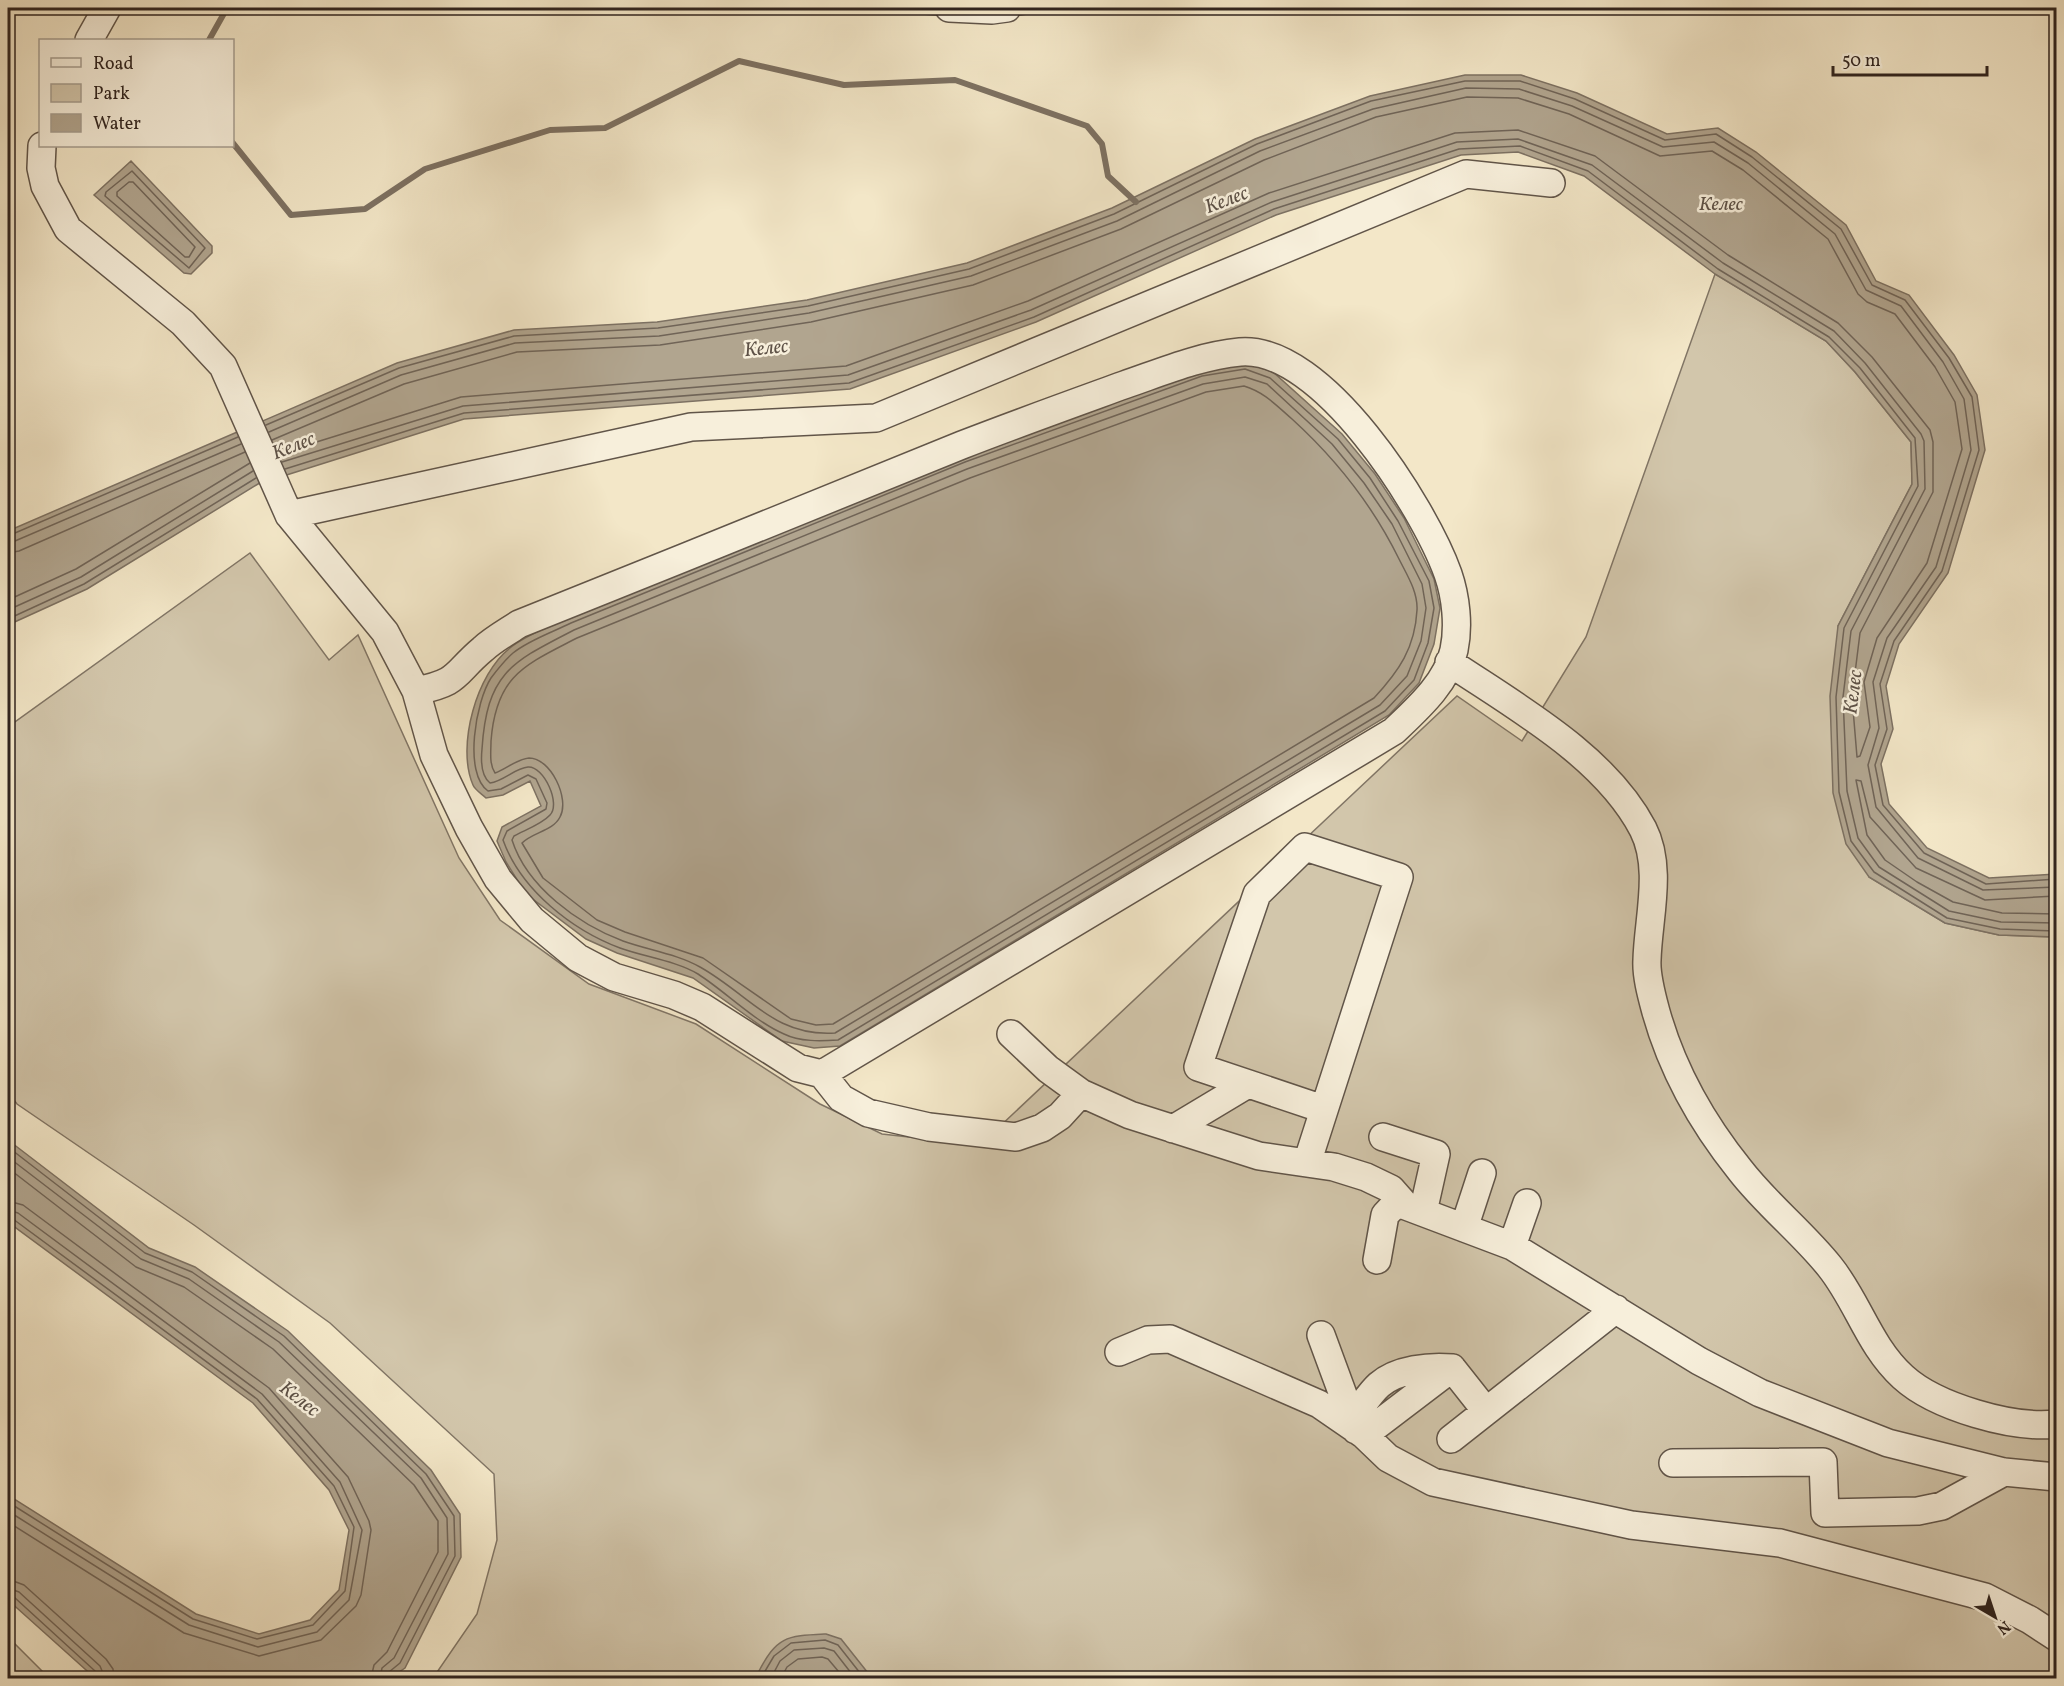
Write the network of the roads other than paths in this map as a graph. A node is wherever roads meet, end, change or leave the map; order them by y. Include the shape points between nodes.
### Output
1 (107, 8) edge
2 (949, 8) edge
3 (1007, 8) edge
4 (90, 39) edge
5 (42, 147) edge
6 (1551, 183) dead end
7 (289, 515) junction
8 (1449, 662) junction
9 (416, 691) junction
10 (1011, 1034) dead end
11 (822, 1074) junction
12 (1248, 1084) junction
13 (1081, 1093) junction
14 (1276, 1094) junction
15 (1323, 1109) junction
16 (1173, 1129) junction
17 (1383, 1137) dead end
18 (1310, 1154) junction
19 (1482, 1173) dead end
20 (1400, 1199) junction
21 (1527, 1203) dead end
22 (1424, 1212) junction
23 (1464, 1228) junction
24 (1512, 1246) junction
25 (1377, 1260) dead end
26 (1616, 1309) junction
27 (1321, 1335) dead end
28 (1119, 1352) dead end
29 (1486, 1411) junction
30 (2056, 1424) edge
31 (1357, 1428) junction
32 (1451, 1439) dead end
33 (1673, 1463) dead end
34 (2004, 1472) junction
35 (2056, 1477) edge
36 (2056, 1637) edge

1 - 4 street
2 - 3 street
5 - 7 street via 45,186 68,229 183,323 223,366
6 - 7 street via 1466,174 876,418 691,427
7 - 9 street via 385,632
8 - 9 street via 1454,651 1456,611 1449,576 1419,510 1377,447 1335,402 1294,368 1269,355 1244,352 1204,357 1019,422 519,624 483,649 458,676 442,685
8 - 11 street via 1421,705 1394,731
8 - 30 street via 1581,754 1619,792 1645,831 1653,866 1647,964 1656,1011 1672,1059 1706,1121 1740,1171 1831,1268 1872,1341 1904,1377 1934,1398 2000,1419 2038,1426
9 - 11 street via 434,755 469,828 498,879 532,920 578,958 614,977 674,994 702,1007 798,1068
10 - 13 street
11 - 13 street via 841,1098 868,1113 929,1127 1016,1137 1042,1128 1060,1116
12 - 14 street
12 - 15 street via 1198,1067 1257,894 1305,847 1399,877
12 - 16 street
13 - 16 street
14 - 15 street
14 - 18 street
15 - 18 street
16 - 18 street via 1259,1156
17 - 22 street via 1437,1154
18 - 20 street via 1366,1177
19 - 23 street
20 - 22 street via 1406,1206
20 - 25 street via 1385,1215
21 - 24 street
22 - 23 street
23 - 24 street
24 - 26 street
26 - 29 street
26 - 34 street via 1760,1393 1888,1443
27 - 31 street
28 - 31 street via 1148,1340 1170,1339 1319,1404
29 - 31 street via 1452,1368
29 - 32 street
31 - 36 street via 1388,1458 1433,1482 1631,1525 1791,1545 1984,1597
33 - 34 street via 1823,1462 1825,1514 1918,1511 1942,1506
34 - 35 street

